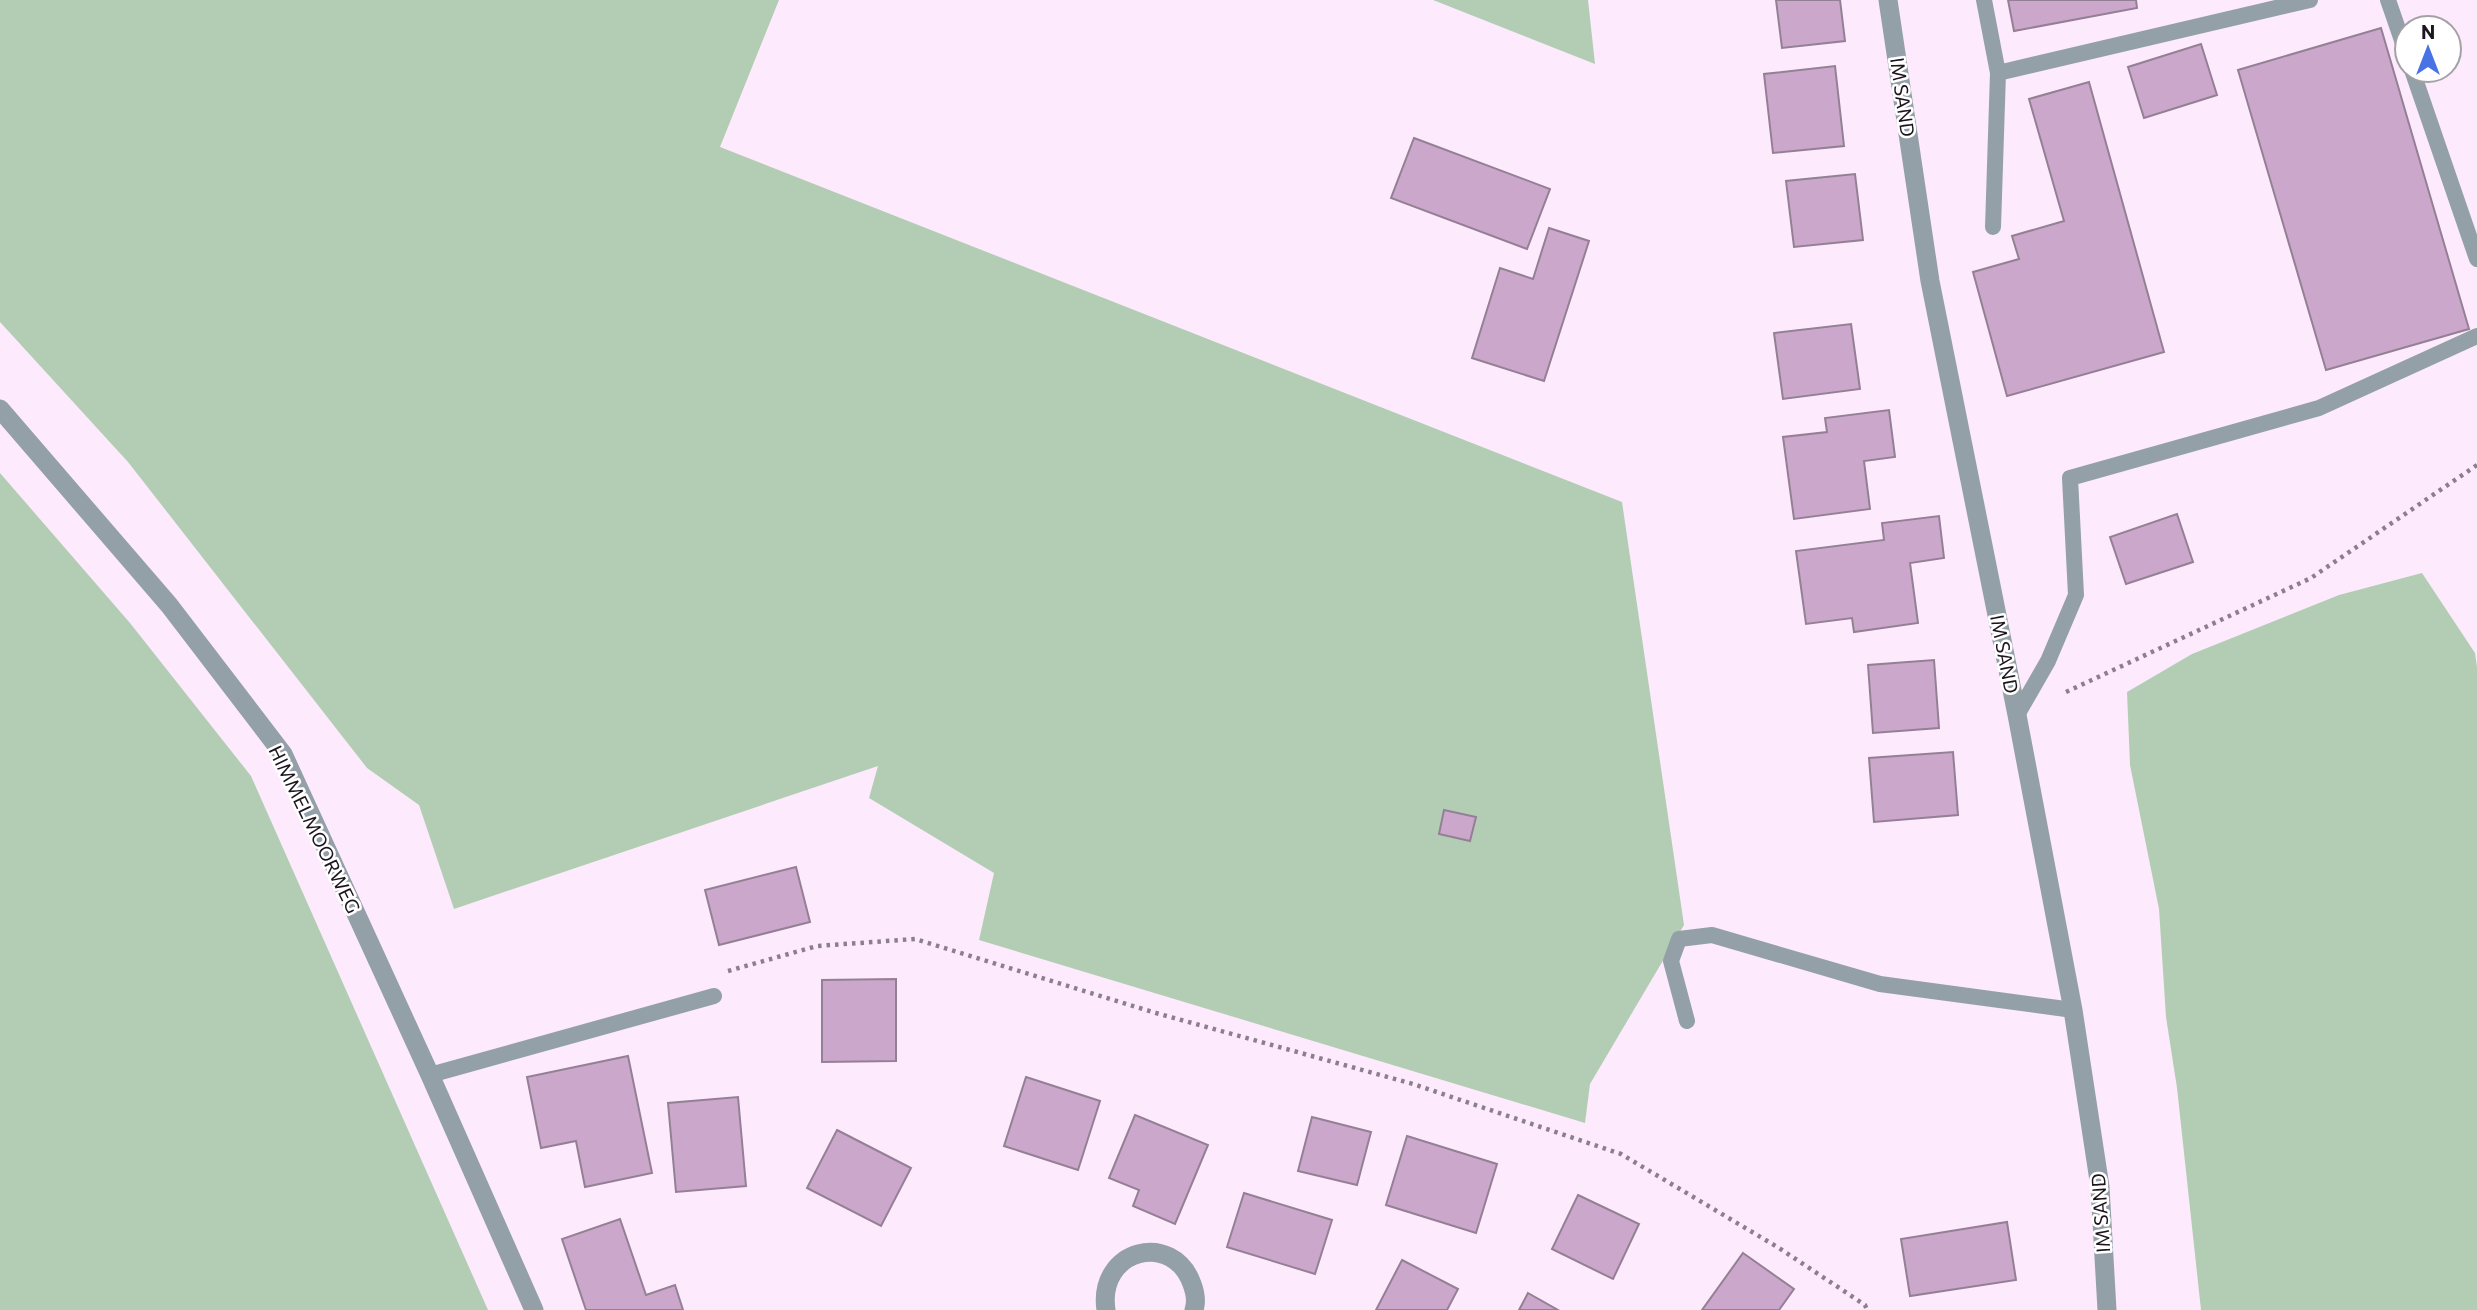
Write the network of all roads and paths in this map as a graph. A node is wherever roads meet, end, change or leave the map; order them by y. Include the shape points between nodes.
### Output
1 (1888, 0) edge
2 (1984, 0) edge
3 (2310, 0) edge
4 (1998, 73) junction
5 (2417, 84) edge
6 (1993, 227) dead end
7 (2477, 259) edge
8 (2477, 336) edge
9 (0, 409) edge
10 (2477, 465) edge
11 (2065, 693) dead end
12 (2017, 715) junction
13 (714, 996) joint
14 (2073, 1010) junction
15 (1687, 1021) dead end
16 (430, 1075) junction
17 (1198, 1309) edge
18 (534, 1310) edge
19 (1106, 1310) edge
20 (1867, 1310) edge
21 (2107, 1310) edge

1 - 12 street, IM SAND via 1930,281
2 - 4 lane
3 - 4 lane
4 - 6 lane
5 - 7 lane
8 - 12 lane via 2319,408 2070,478 2076,595 2048,661
9 - 16 street, HIMMELMOORWEG via 169,605 283,754
10 - 11 path via 2311,578
12 - 14 street, IM SAND
13 - 16 lane
13 - 20 path via 726,972 817,946 915,939 1156,1013 1413,1084 1621,1154 1779,1248
14 - 15 lane via 1880,984 1712,934 1679,939 1671,961
14 - 21 street, IM SAND via 2100,1187
16 - 18 street, HIMMELMOORWEG
17 - 19 street via 1188,1273 1175,1260 1157,1253 1138,1253 1121,1262 1109,1277

